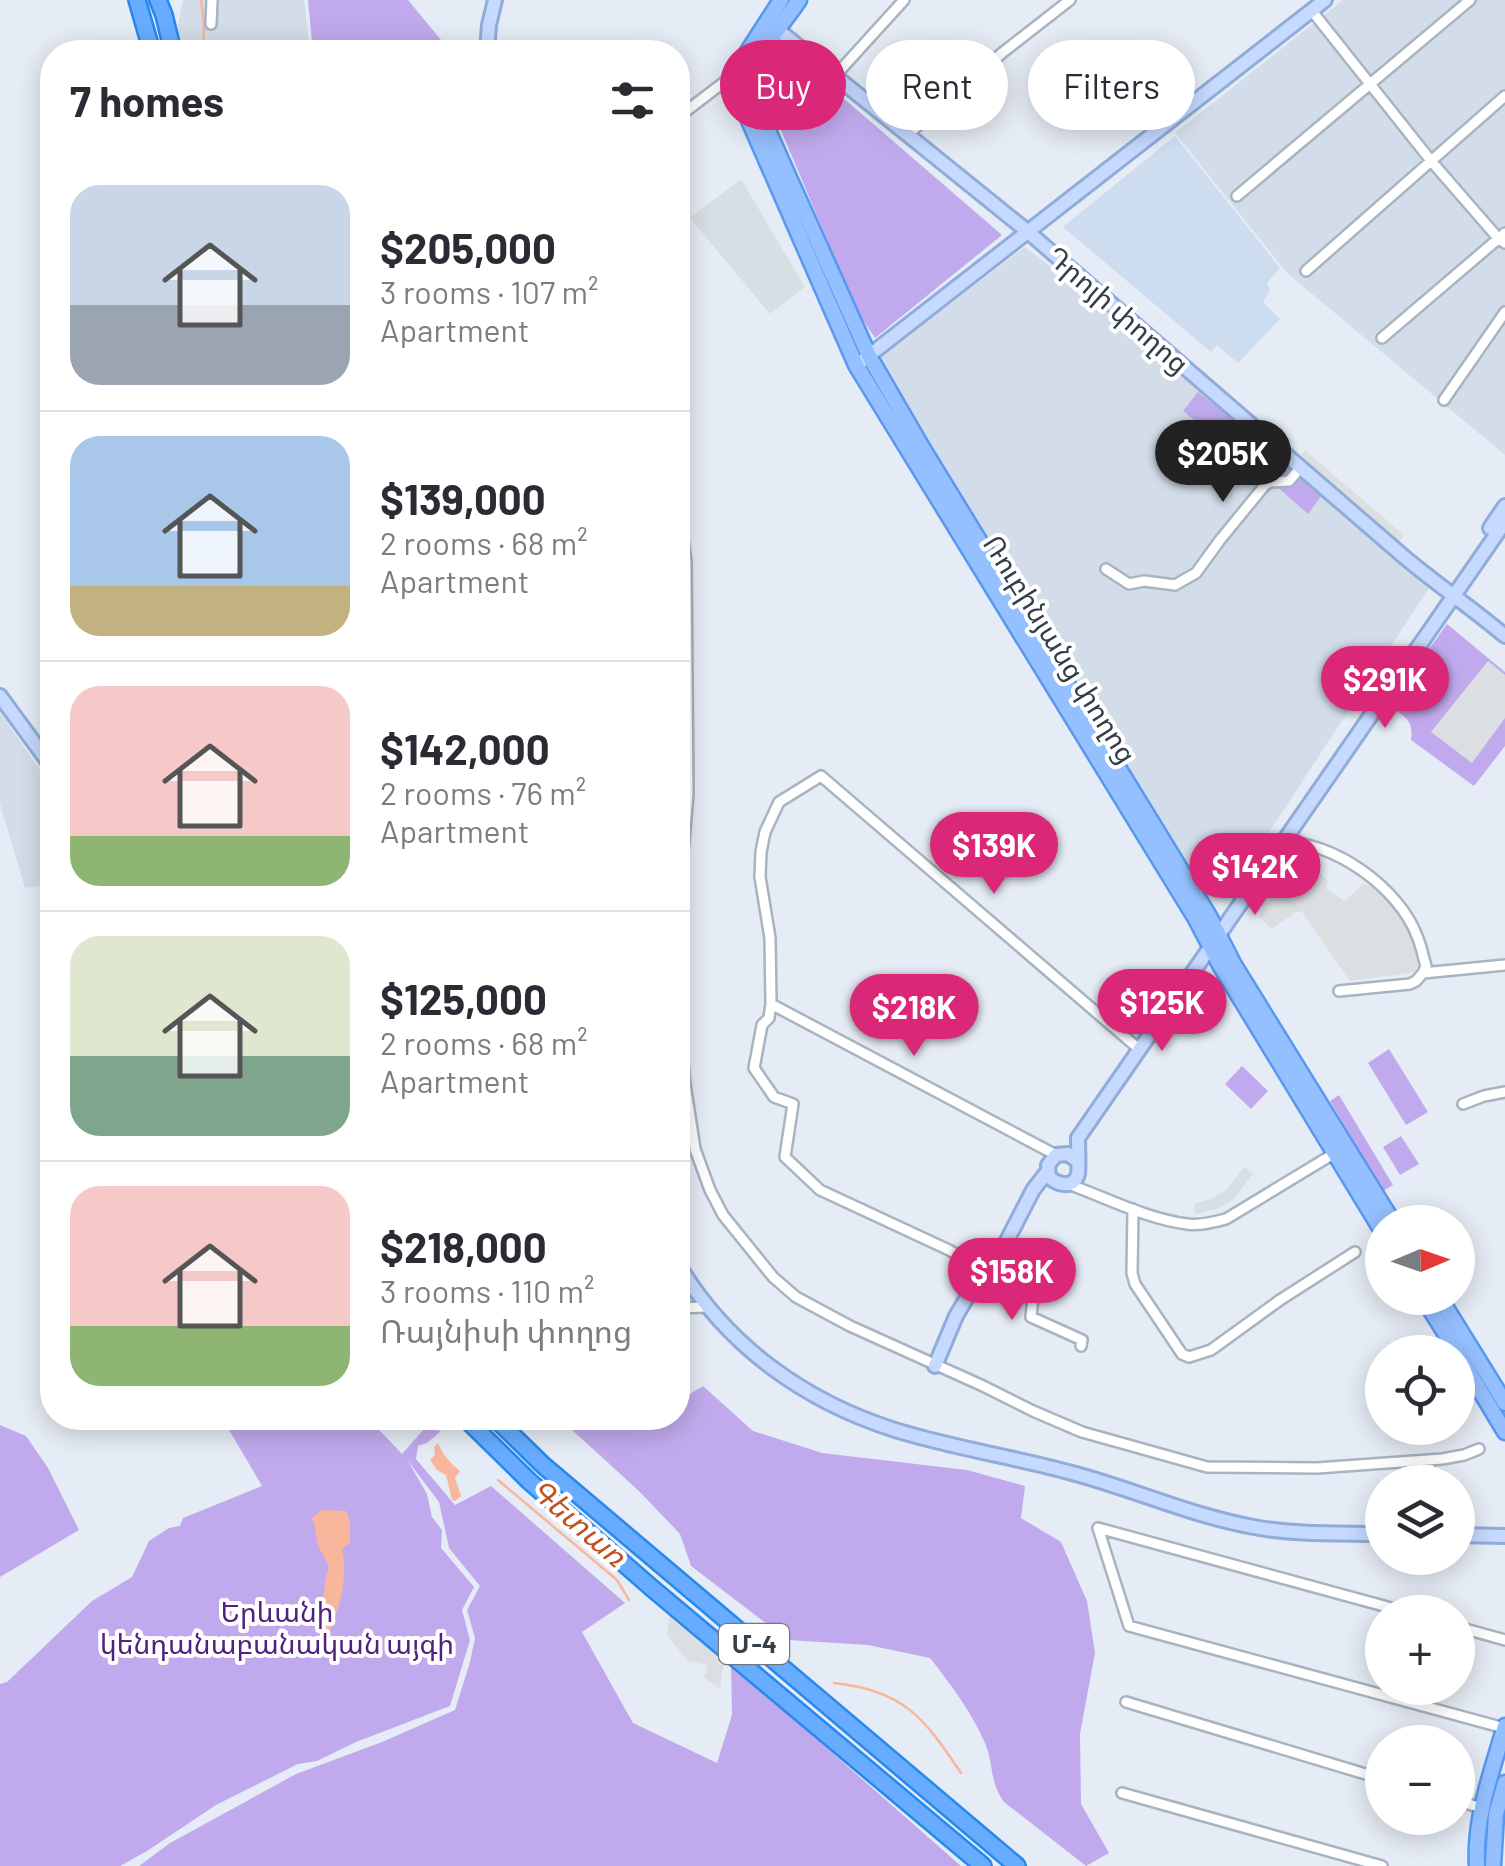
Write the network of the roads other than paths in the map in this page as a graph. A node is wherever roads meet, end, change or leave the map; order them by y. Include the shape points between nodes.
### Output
1 (137, 0) edge
2 (158, 0) edge
3 (212, 0) edge
4 (495, 0) edge
5 (781, 0) edge
6 (799, 0) edge
7 (904, 0) edge
8 (1070, 0) edge
9 (1326, 0) edge
10 (1470, 0) edge
11 (1312, 11) junction
12 (211, 24) dead end
13 (778, 30) junction
14 (149, 40) edge
15 (169, 40) edge
16 (488, 40) edge
17 (755, 40) edge
18 (772, 40) edge
19 (790, 40) edge
20 (846, 64) edge
21 (1370, 86) junction
22 (846, 87) edge
23 (720, 90) edge
24 (1505, 96) edge
25 (690, 110) edge
26 (754, 130) edge
27 (907, 135) junction
28 (1432, 162) junction
29 (1237, 196) dead end
30 (1027, 231) junction
31 (1503, 238) edge
32 (1306, 271) dead end
33 (1505, 312) edge
34 (1382, 338) dead end
35 (862, 361) junction
36 (1444, 400) dead end
37 (1302, 467) junction
38 (1505, 506) edge
39 (1505, 522) edge
40 (1106, 570) dead end
41 (1450, 594) junction
42 (1505, 639) edge
43 (0, 696) edge
44 (40, 750) edge
45 (1282, 842) junction
46 (1212, 936) junction
47 (1505, 965) edge
48 (1423, 973) junction
49 (1340, 991) dead end
50 (770, 1004) junction
51 (1136, 1046) junction
52 (1505, 1092) edge
53 (1464, 1104) dead end
54 (690, 1119) edge
55 (1335, 1153) junction
56 (1076, 1160) junction
57 (1054, 1164) junction
58 (1073, 1180) junction
59 (1366, 1205) edge
60 (1383, 1205) edge
61 (1133, 1209) junction
62 (1355, 1252) dead end
63 (991, 1268) junction
64 (690, 1282) edge
65 (706, 1307) junction
66 (690, 1308) edge
67 (1451, 1315) edge
68 (1081, 1346) dead end
69 (936, 1366) junction
70 (1475, 1383) edge
71 (1505, 1403) edge
72 (477, 1430) edge
73 (507, 1430) edge
74 (1505, 1432) edge
75 (1479, 1449) dead end
76 (1428, 1460) junction
77 (1429, 1465) edge
78 (1365, 1533) edge
79 (1475, 1535) edge
80 (1505, 1536) edge
81 (1365, 1601) edge
82 (1475, 1631) edge
83 (1505, 1640) edge
84 (1365, 1689) edge
85 (1126, 1702) dead end
86 (1423, 1705) edge
87 (1505, 1727) edge
88 (1365, 1773) edge
89 (1505, 1783) edge
90 (1122, 1794) dead end
91 (1475, 1806) edge
92 (1482, 1808) junction
93 (983, 1866) edge
94 (1017, 1866) edge
95 (1382, 1866) edge
96 (1477, 1866) edge
97 (1493, 1866) edge

1 - 14 highway
2 - 15 highway
3 - 12 street
4 - 16 street
5 - 17 main road
6 - 13 main road
7 - 20 street
8 - 27 street
9 - 11 street
10 - 21 street
11 - 21 street
11 - 30 street
13 - 18 main road
13 - 19 street, Դրոյի փողոց
21 - 28 street
21 - 29 street
22 - 27 street, Դրոյի փողոց
23 - 25 street
24 - 28 street
26 - 35 main road, Ռուբինյանց փողոց
27 - 30 street, Դրոյի փողոց
28 - 31 street
28 - 32 street
30 - 35 street
30 - 37 street, Դրոյի փողոց
31 - 34 street
33 - 36 street
35 - 46 main road, Ռուբինյանց փողոց
37 - 40 street via 1289,481 1265,485 1196,573 1175,585 1130,584
37 - 41 street, Դրոյի փողոց
38 - 41 street
39 - 41 street
41 - 42 street, Դրոյի փողոց
41 - 45 street
41 - 46 street
43 - 44 street
45 - 46 street
45 - 48 street via 1335,853 1383,887 1417,934
46 - 51 street
46 - 55 main road, Ռուբինյանց փողոց via 1220,966
46 - 60 main road, Ռուբինյանց փողոց
47 - 48 street
48 - 49 street via 1410,984
50 - 51 street via 770,938 760,877 765,832 779,802 822,776
50 - 57 street via 1040,1147
50 - 63 street via 754,1068 774,1097 793,1104 785,1156 820,1190
51 - 56 street via 1078,1138
51 - 57 street
52 - 53 street
54 - 69 street via 723,1215 773,1277 834,1318
55 - 59 main road, Ռուբինյանց փողոց
55 - 61 street via 1226,1219 1189,1224
56 - 57 street
56 - 58 street
57 - 58 street via 1060,1185
57 - 63 street
58 - 61 street
61 - 62 street via 1135,1284 1189,1357 1210,1350
63 - 68 street via 1034,1287 1031,1317 1082,1340
63 - 69 street via 956,1316
64 - 65 street
65 - 66 street
65 - 78 street via 756,1357 863,1419 1257,1528
67 - 71 main road
69 - 76 street via 1082,1432 1207,1467
70 - 74 main road
72 - 93 highway, Մ-4 via 640,1578
73 - 94 highway, Մ-4
75 - 76 street
76 - 77 street
79 - 80 street
81 - 84 street via 1098,1528 1129,1626
82 - 83 street
85 - 88 street
86 - 87 street
87 - 92 main road
89 - 97 main road
90 - 95 street
91 - 92 street
92 - 96 main road

